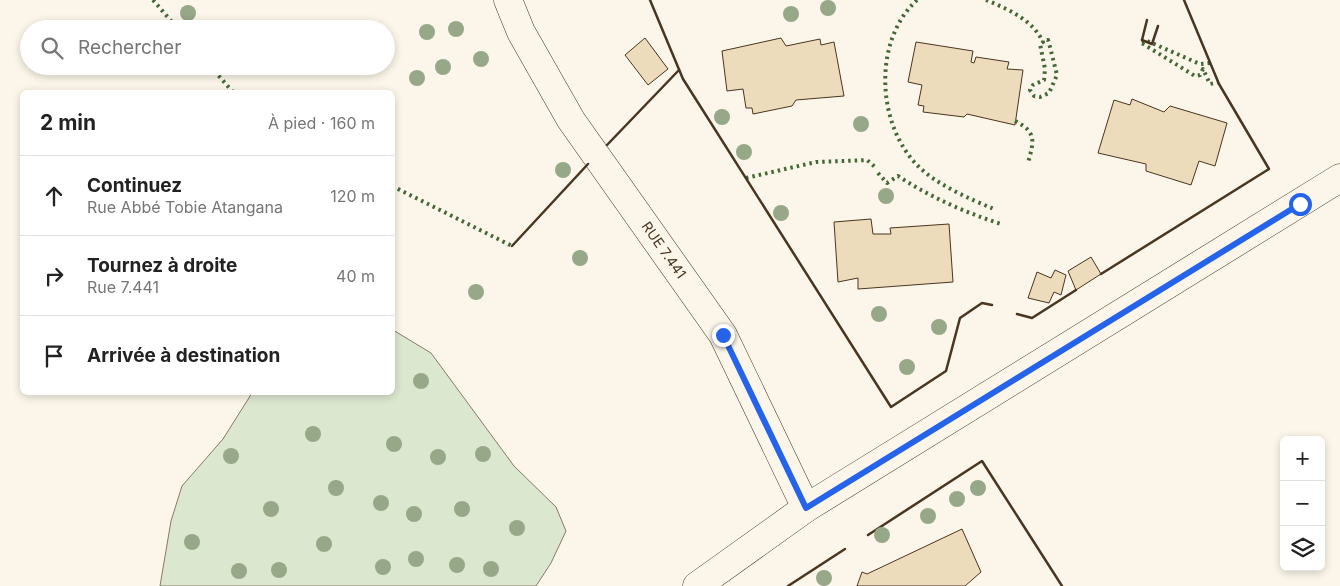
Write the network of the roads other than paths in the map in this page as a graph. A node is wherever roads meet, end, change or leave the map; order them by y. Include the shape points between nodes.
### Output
1 (508, 0) edge
2 (1340, 178) edge
3 (806, 508) junction
4 (697, 586) edge

1 - 3 main road, RUE 7.441 via 521,32 571,120 723,335
2 - 3 main road
3 - 4 main road

